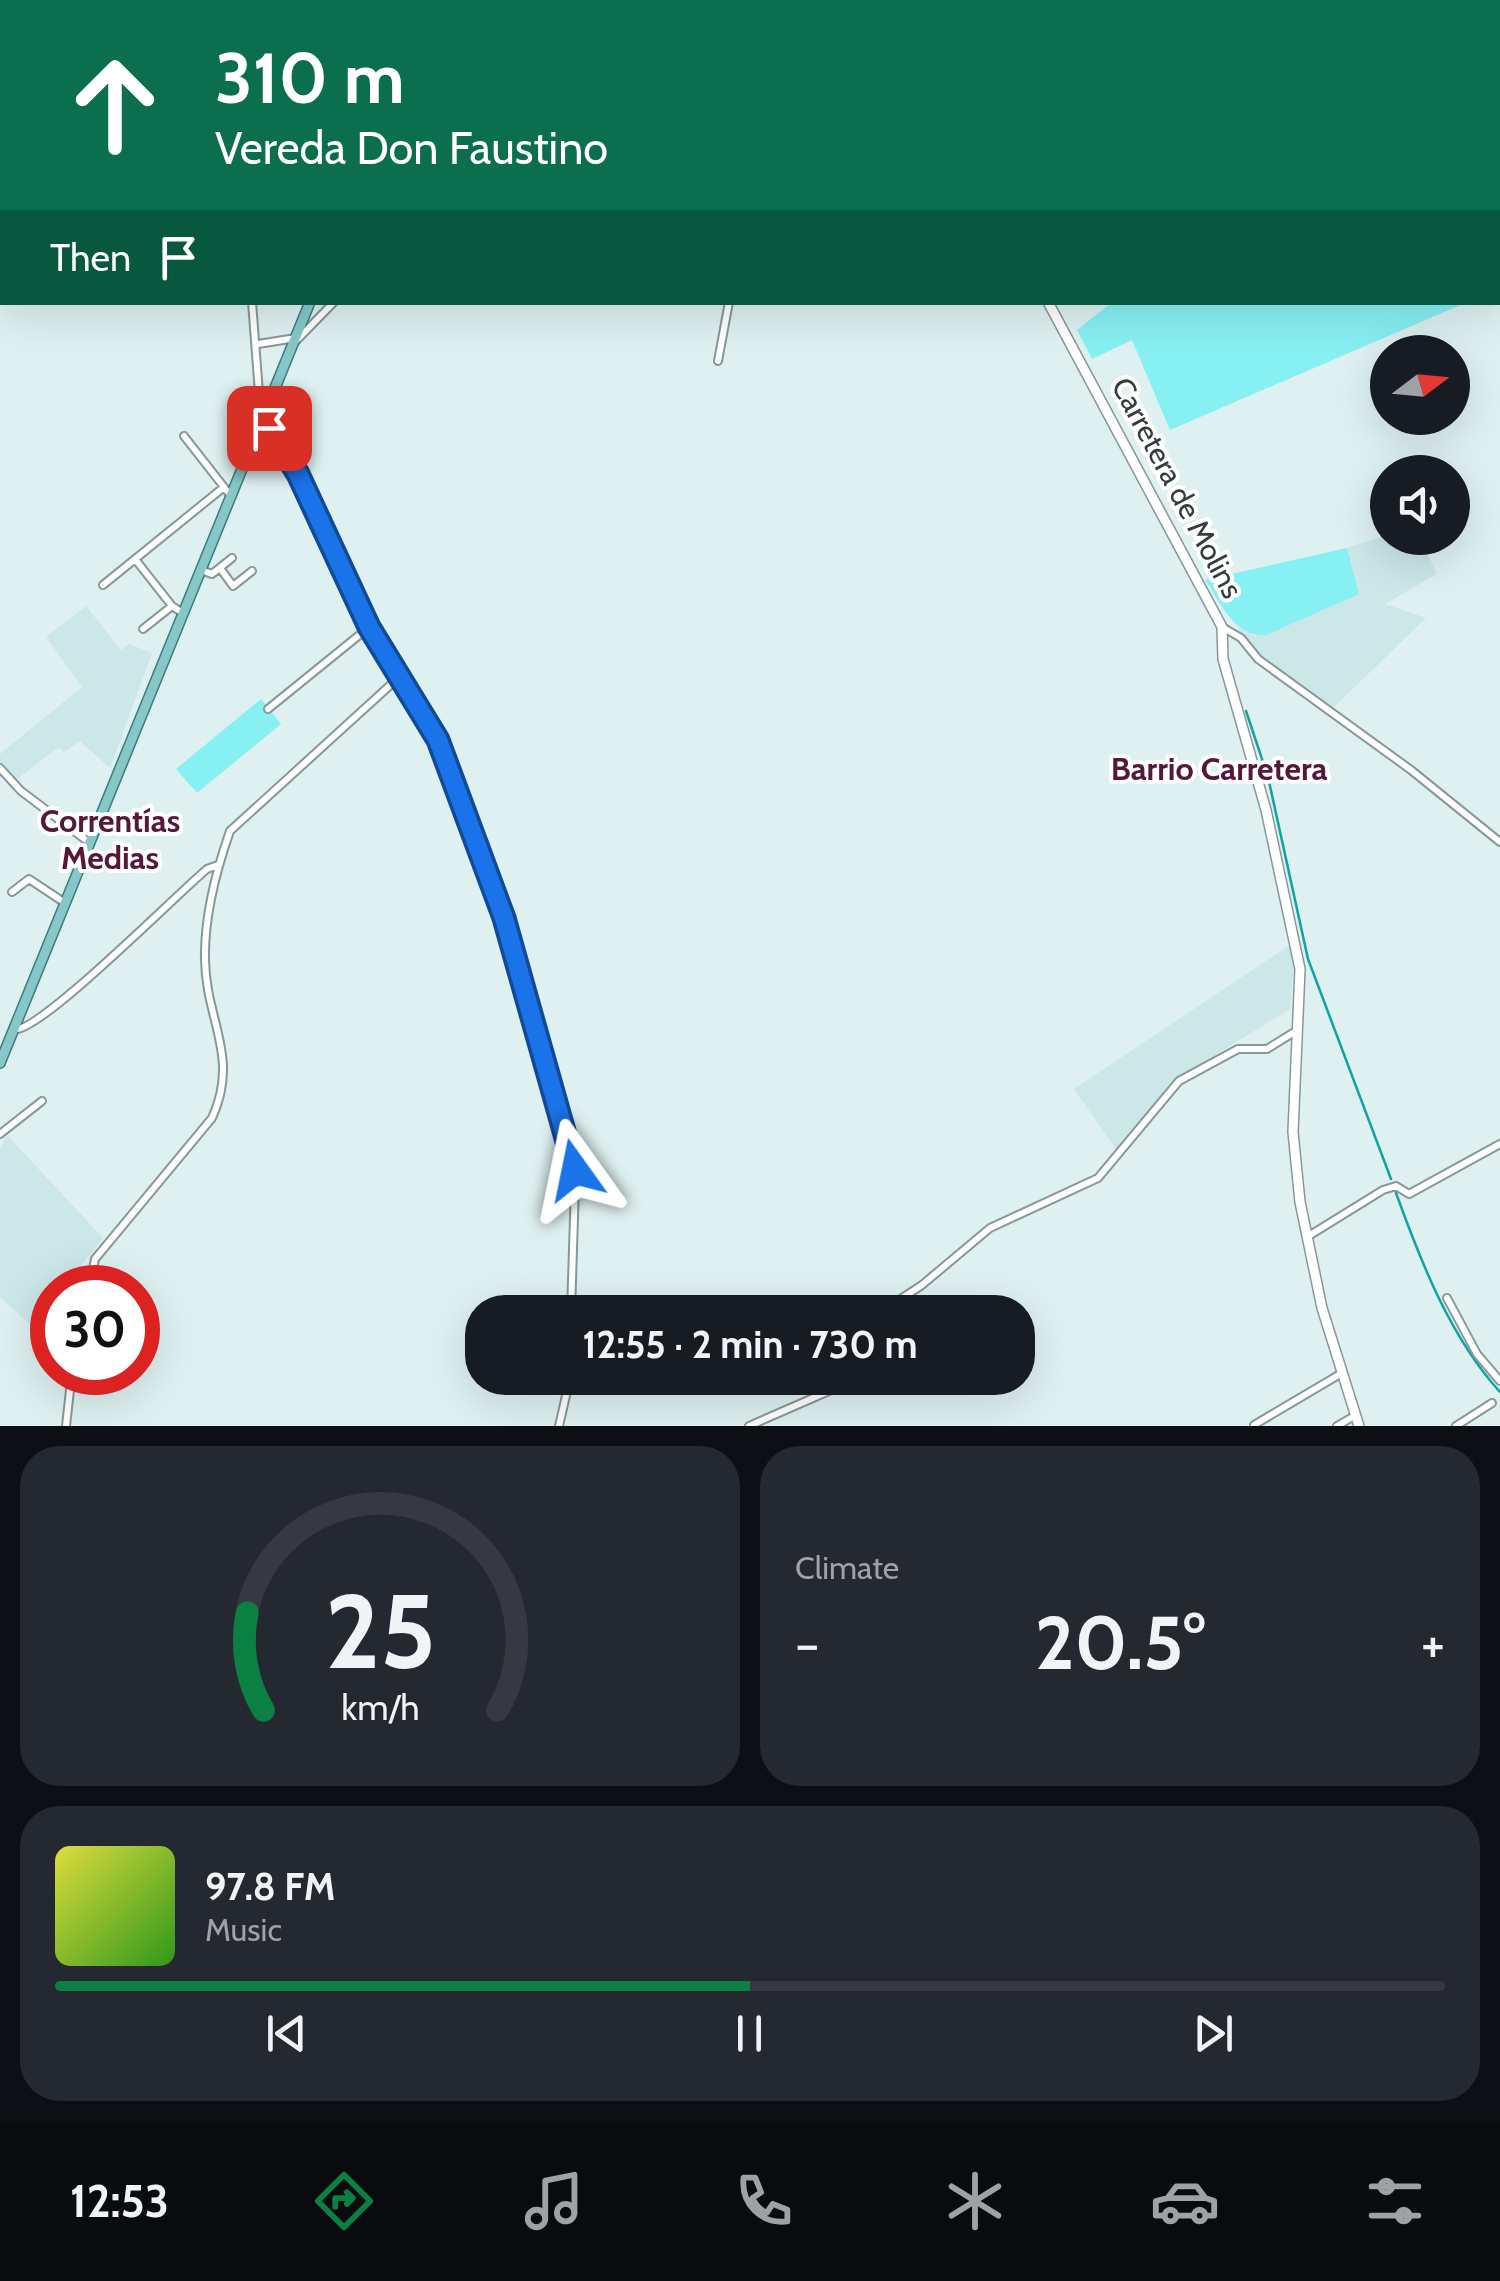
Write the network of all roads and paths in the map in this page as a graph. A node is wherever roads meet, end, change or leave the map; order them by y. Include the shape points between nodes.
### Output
1 (252, 305) edge
2 (309, 305) edge
3 (331, 305) edge
4 (728, 305) edge
5 (1050, 305) edge
6 (294, 341) junction
7 (258, 344) junction
8 (718, 361) dead end
9 (266, 410) junction
10 (260, 422) junction
11 (184, 436) dead end
12 (227, 492) junction
13 (232, 558) dead end
14 (135, 560) junction
15 (220, 568) junction
16 (201, 570) junction
17 (252, 571) dead end
18 (102, 585) dead end
19 (172, 606) junction
20 (183, 613) junction
21 (369, 627) junction
22 (1222, 627) junction
23 (143, 629) dead end
24 (397, 679) junction
25 (268, 709) dead end
26 (0, 768) edge
27 (1500, 842) edge
28 (90, 844) junction
29 (218, 865) junction
30 (12, 892) dead end
31 (65, 903) junction
32 (16, 1029) junction
33 (1297, 1030) junction
34 (0, 1064) edge
35 (42, 1100) dead end
36 (0, 1134) edge
37 (1500, 1144) edge
38 (1308, 1237) junction
39 (94, 1265) edge
40 (572, 1295) edge
41 (908, 1295) edge
42 (1447, 1298) dead end
43 (1342, 1374) junction
44 (1500, 1381) edge
45 (69, 1395) edge
46 (566, 1395) edge
47 (824, 1395) edge
48 (1492, 1403) dead end
49 (1357, 1421) edge
50 (768, 1422) edge
51 (1254, 1425) edge
52 (66, 1426) edge
53 (560, 1426) edge
54 (749, 1426) edge
55 (1336, 1426) edge
56 (1456, 1426) edge

1 - 7 street
2 - 6 main road
3 - 6 street
4 - 8 street
5 - 22 street, Carretera de Molins
6 - 7 street
6 - 9 main road
7 - 9 street via 259,394
9 - 10 main road
10 - 12 main road
10 - 21 street via 282,442
11 - 12 street
12 - 14 street
12 - 16 main road
13 - 15 street
14 - 18 street
14 - 19 street
15 - 16 street via 212,574
15 - 17 street via 233,586
16 - 20 main road
19 - 20 street
19 - 23 street
20 - 28 main road
21 - 24 street
21 - 25 street
22 - 27 street
22 - 33 street, Carretera de Molins via 1224,659 1264,799 1300,969
24 - 29 street via 244,816 230,831
24 - 40 street via 430,722 476,838 571,1146
26 - 28 street
28 - 31 main road
29 - 32 street via 45,1016
29 - 39 street via 205,960 225,1091 212,1118
30 - 31 street via 29,879
31 - 32 main road
32 - 34 main road
33 - 38 street, Carretera de Molins via 1294,1132
33 - 41 street via 1268,1049 1238,1049 1179,1081 1098,1178 990,1228
35 - 36 street
37 - 38 street via 1409,1194 1396,1186 1383,1190
38 - 43 street, Carretera de Molins
42 - 44 street
43 - 49 street, Carretera de Molins
43 - 51 street
45 - 52 street
46 - 53 street
47 - 50 street
48 - 56 street
49 - 55 street
50 - 54 street

